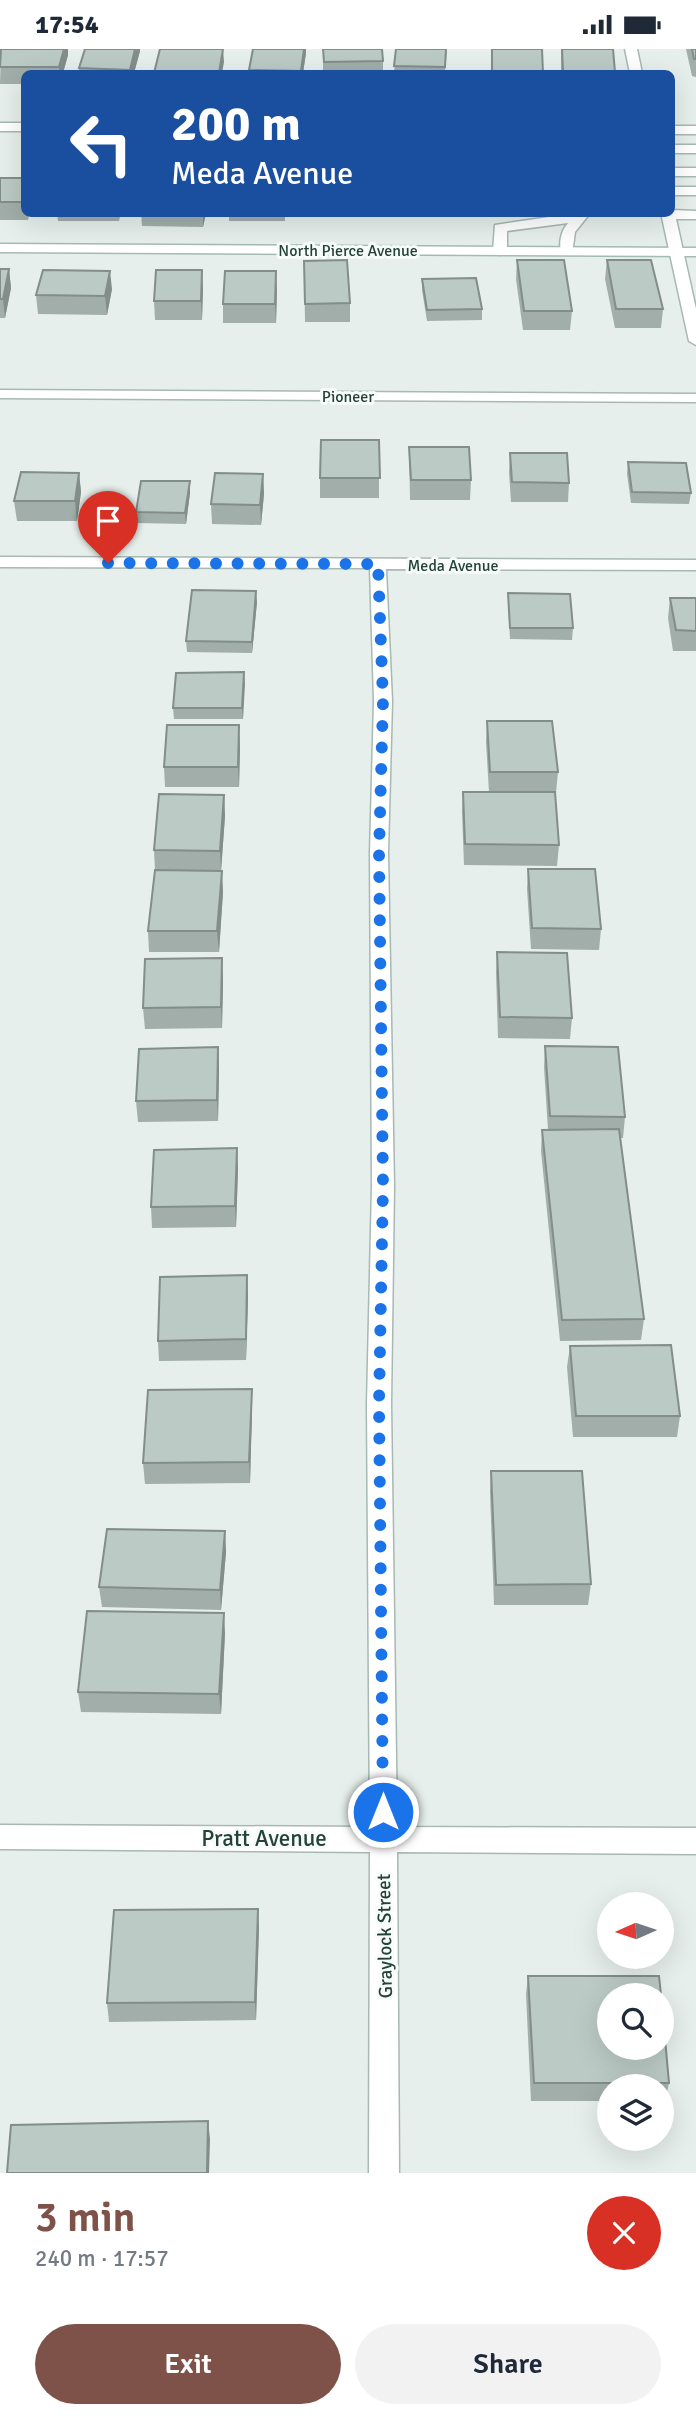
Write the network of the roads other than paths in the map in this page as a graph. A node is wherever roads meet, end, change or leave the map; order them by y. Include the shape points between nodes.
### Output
1 (631, 49) edge
2 (635, 70) edge
3 (0, 127) edge
4 (21, 127) edge
5 (675, 130) edge
6 (696, 130) edge
7 (675, 149) edge
8 (696, 149) edge
9 (675, 160) edge
10 (696, 160) edge
11 (675, 172) edge
12 (696, 172) edge
13 (675, 191) edge
14 (696, 191) edge
15 (696, 203) edge
16 (675, 209) edge
17 (675, 212) edge
18 (696, 215) edge
19 (559, 217) edge
20 (582, 217) edge
21 (671, 217) edge
22 (0, 249) edge
23 (500, 251) junction
24 (567, 251) junction
25 (676, 252) junction
26 (696, 252) edge
27 (696, 341) edge
28 (0, 394) edge
29 (696, 398) edge
30 (0, 562) edge
31 (378, 564) junction
32 (696, 565) edge
33 (0, 1837) edge
34 (383, 1839) junction
35 (696, 1841) edge
36 (384, 2173) edge

1 - 2 street
3 - 4 street
5 - 6 street
7 - 8 street
9 - 10 street
11 - 12 street
13 - 14 street
15 - 16 street
17 - 18 street
19 - 23 street via 496,222
20 - 24 street via 568,231
21 - 25 street
22 - 23 street, North Pierce Avenue
23 - 24 street, North Pierce Avenue
24 - 25 street, North Pierce Avenue
25 - 26 street, North Pierce Avenue
25 - 27 street
28 - 29 street, Pioneer
30 - 31 street, Meda Avenue
31 - 32 street, Meda Avenue
31 - 34 street, Graylock Street via 383,701 379,853
33 - 34 street, Pratt Avenue
34 - 35 street, Pratt Avenue
34 - 36 street, Graylock Street

